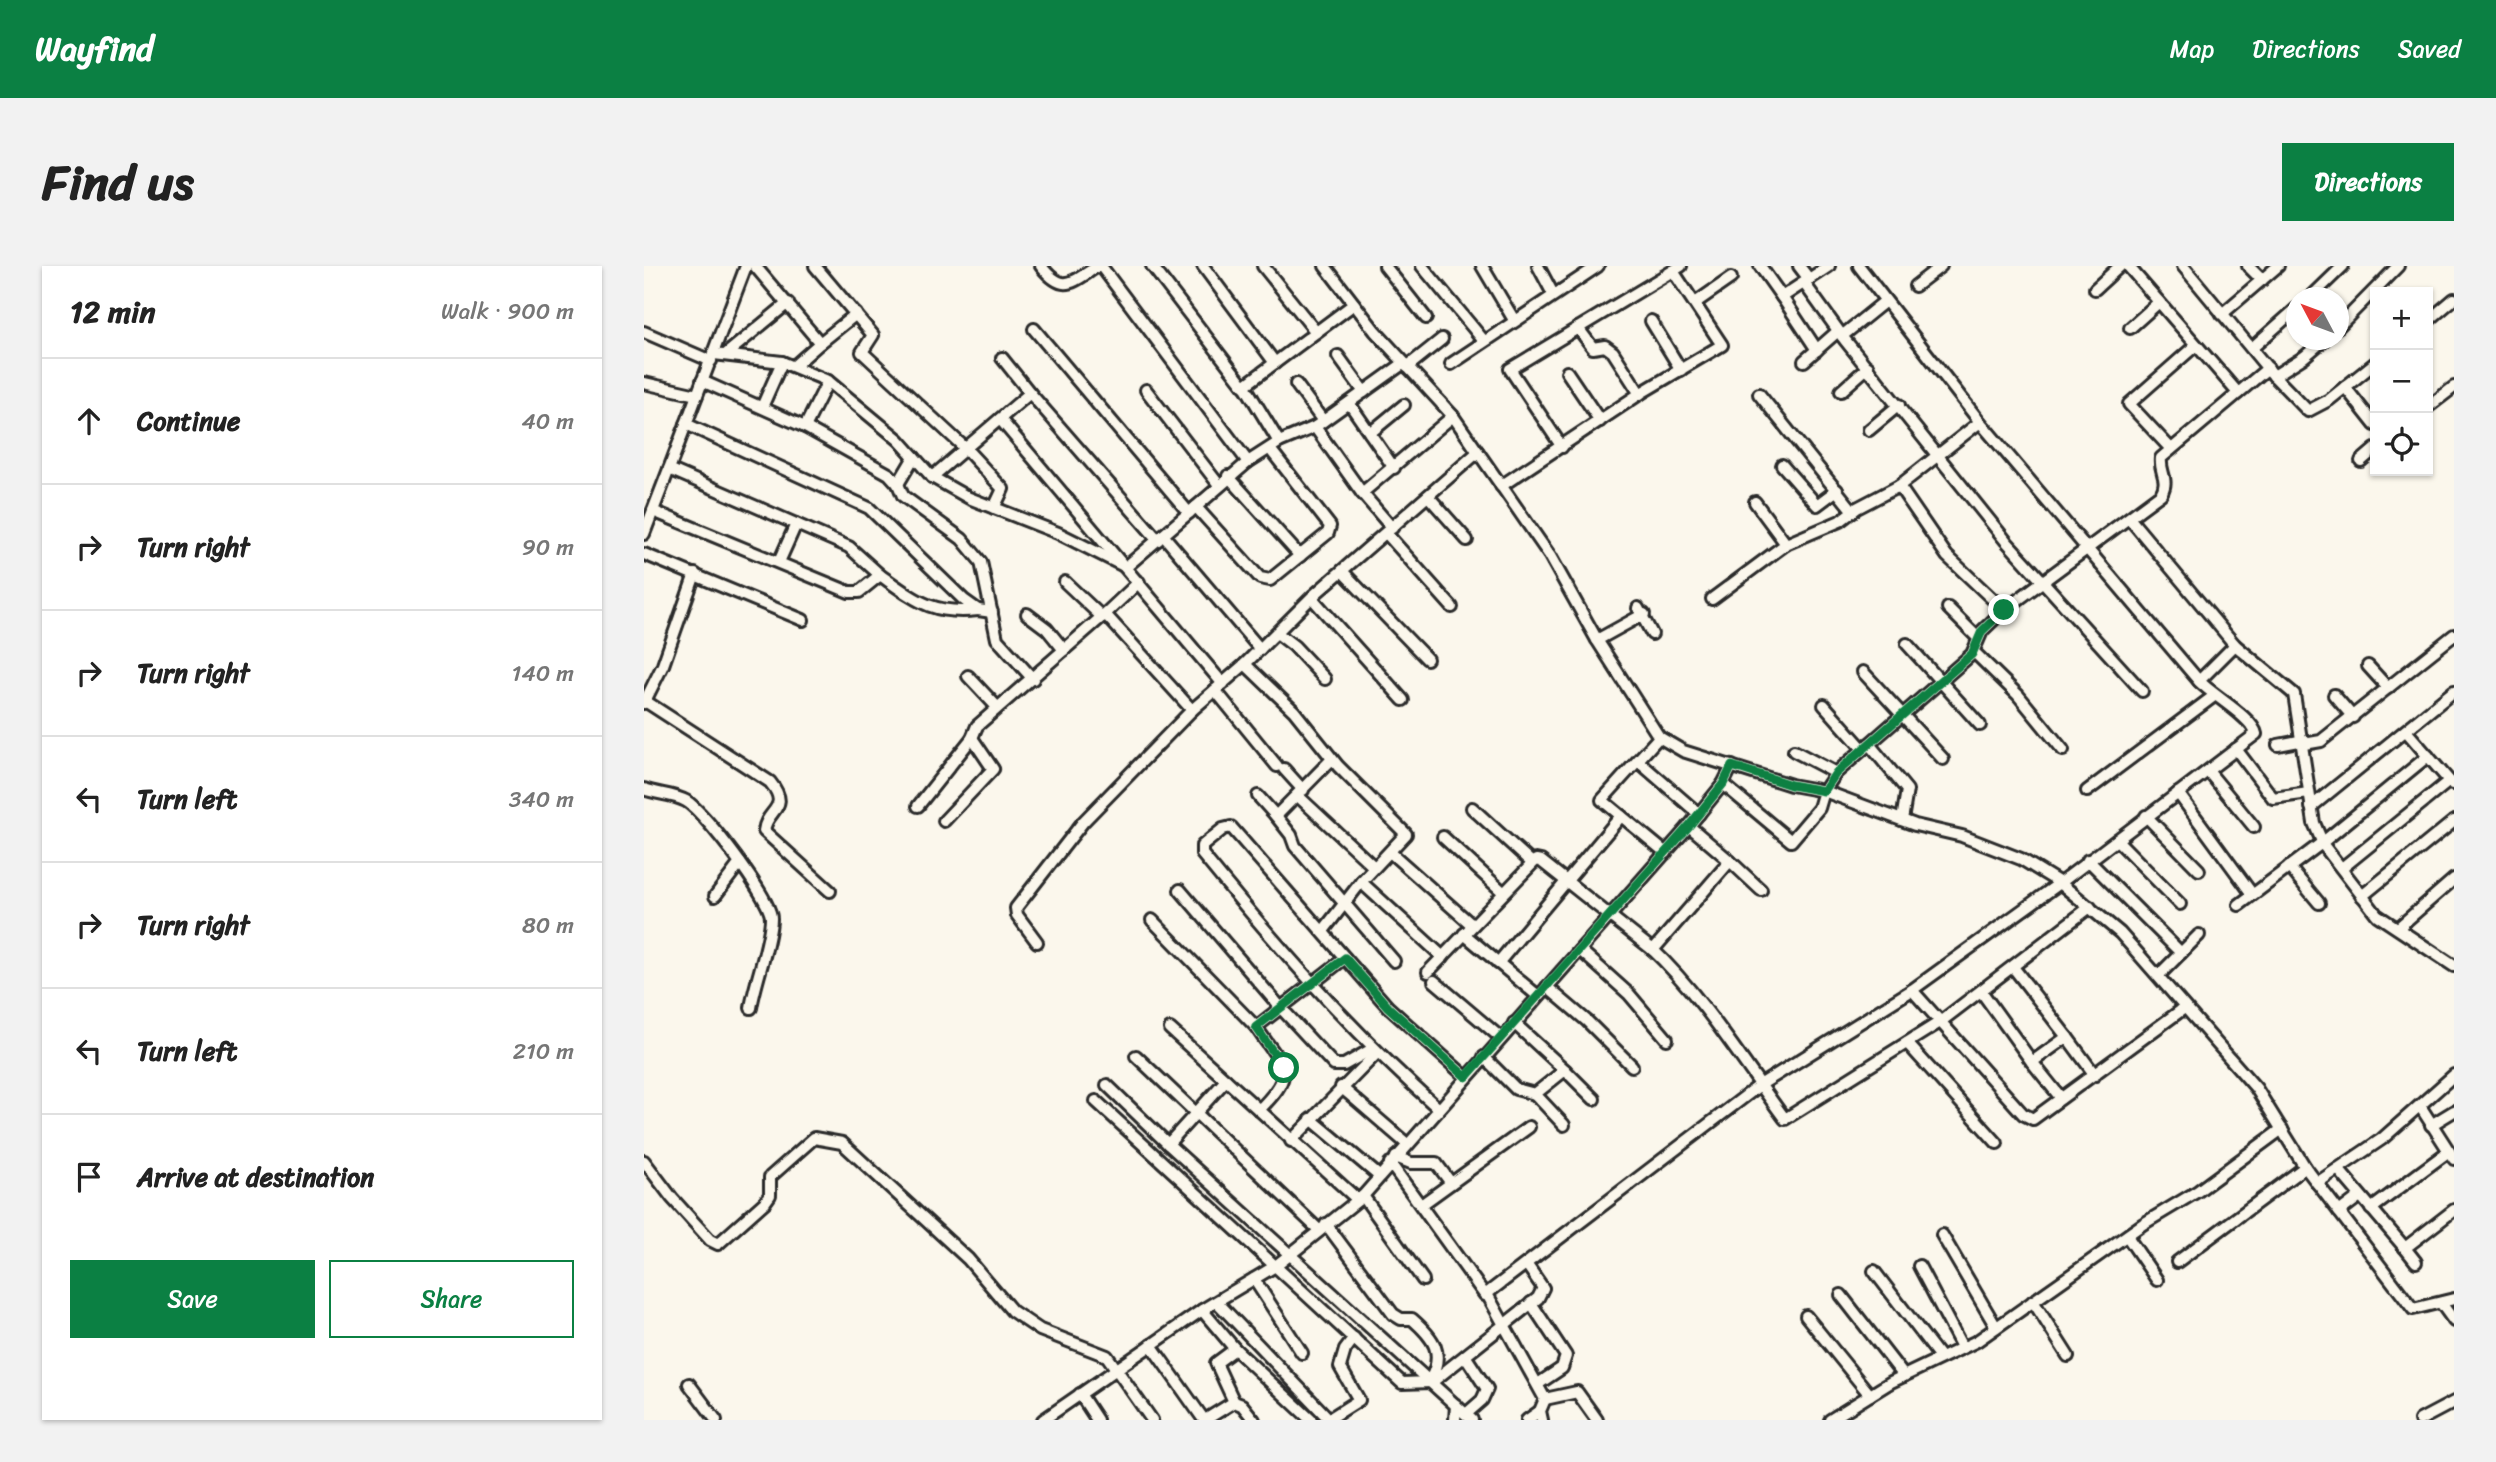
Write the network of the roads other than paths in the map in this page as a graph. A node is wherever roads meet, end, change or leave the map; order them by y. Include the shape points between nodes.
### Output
1 (746, 266) edge
2 (755, 266) edge
3 (815, 266) edge
4 (1041, 266) edge
5 (1100, 266) edge
6 (1152, 266) edge
7 (1203, 266) edge
8 (1263, 266) edge
9 (1325, 266) edge
10 (1385, 266) edge
11 (1422, 266) edge
12 (1482, 266) edge
13 (1538, 266) edge
14 (1598, 266) edge
15 (1760, 266) edge
16 (1799, 266) edge
17 (1829, 266) edge
18 (1859, 266) edge
19 (2120, 266) edge
20 (2128, 266) edge
21 (2183, 266) edge
22 (2248, 266) edge
23 (2278, 266) edge
24 (2343, 266) edge
25 (2398, 266) edge
26 (1677, 268) edge
27 (1933, 268) edge
28 (1731, 278) dead end
29 (2262, 280) junction
30 (1807, 281) junction
31 (1915, 286) dead end
32 (2321, 287) edge
33 (2095, 289) dead end
34 (1553, 294) junction
35 (1782, 297) junction
36 (2454, 299) edge
37 (1884, 302) junction
38 (2159, 302) junction
39 (788, 303) junction
40 (1354, 303) junction
41 (1695, 303) junction
42 (856, 314) junction
43 (2222, 314) junction
44 (2349, 317) edge
45 (2433, 317) edge
46 (1426, 318) dead end
47 (2286, 319) edge
48 (1514, 320) junction
49 (1651, 321) dead end
50 (1577, 328) junction
51 (2130, 328) dead end
52 (1034, 329) dead end
53 (1316, 332) junction
54 (1840, 333) junction
55 (649, 335) edge
56 (1442, 339) dead end
57 (1483, 341) junction
58 (820, 343) junction
59 (2196, 345) junction
60 (644, 346) edge
61 (2252, 348) junction
62 (1817, 350) junction
63 (2312, 350) edge
64 (1338, 356) dead end
65 (717, 357) junction
66 (1002, 358) dead end
67 (1804, 361) dead end
68 (782, 362) junction
69 (1275, 363) junction
70 (1451, 364) dead end
71 (1406, 365) junction
72 (794, 366) junction
73 (1868, 367) junction
74 (2370, 367) edge
75 (1681, 369) junction
76 (1567, 372) dead end
77 (2271, 372) junction
78 (702, 381) junction
79 (828, 381) junction
80 (644, 383) edge
81 (1296, 384) dead end
82 (1245, 386) junction
83 (2345, 387) junction
84 (2454, 387) edge
85 (1146, 390) dead end
86 (1841, 391) dead end
87 (1364, 392) junction
88 (1030, 393) junction
89 (2238, 393) junction
90 (1640, 394) junction
91 (1759, 394) dead end
92 (697, 395) junction
93 (1349, 403) junction
94 (2433, 403) edge
95 (1404, 405) dead end
96 (1899, 405) junction
97 (762, 407) junction
98 (1453, 416) junction
99 (1000, 419) junction
100 (2370, 419) edge
101 (1600, 421) junction
102 (1980, 422) junction
103 (686, 424) junction
104 (1319, 424) junction
105 (806, 427) junction
106 (1869, 430) dead end
107 (1370, 433) junction
108 (1275, 446) junction
109 (1562, 447) junction
110 (965, 448) junction
111 (2171, 449) junction
112 (1478, 452) junction
113 (2370, 453) edge
114 (914, 457) junction
115 (1939, 457) junction
116 (2361, 461) dead end
117 (1248, 462) junction
118 (1782, 465) dead end
119 (1394, 468) junction
120 (669, 469) junction
121 (932, 477) junction
122 (1224, 481) junction
123 (898, 484) junction
124 (1501, 486) junction
125 (1899, 486) junction
126 (1837, 490) junction
127 (1362, 493) junction
128 (1428, 496) junction
129 (1755, 502) dead end
130 (995, 508) junction
131 (1193, 510) junction
132 (653, 511) junction
133 (1853, 511) junction
134 (2130, 519) junction
135 (796, 524) junction
136 (1389, 531) junction
137 (644, 534) edge
138 (1160, 538) junction
139 (1467, 540) dead end
140 (1786, 544) junction
141 (2085, 549) junction
142 (644, 554) edge
143 (1300, 556) junction
144 (779, 562) junction
145 (1126, 567) junction
146 (1342, 571) junction
147 (695, 574) junction
148 (880, 575) junction
149 (2042, 580) junction
150 (1065, 582) dead end
151 (1139, 582) junction
152 (1312, 598) junction
153 (1712, 599) dead end
154 (1452, 607) dead end
155 (1948, 608) dead end
156 (978, 610) junction
157 (2004, 610) junction
158 (992, 612) junction
159 (1027, 614) dead end
160 (1103, 615) junction
161 (803, 620) dead end
162 (1277, 633) junction
163 (1652, 634) dead end
164 (2454, 635) edge
165 (1978, 638) junction
166 (1597, 640) junction
167 (1907, 644) dead end
168 (2235, 645) junction
169 (1260, 649) junction
170 (1064, 650) junction
171 (1974, 652) junction
172 (1427, 659) dead end
173 (1245, 664) junction
174 (2368, 666) dead end
175 (1863, 672) dead end
176 (968, 676) dead end
177 (1032, 679) junction
178 (1325, 680) dead end
179 (1940, 681) junction
180 (2199, 681) junction
181 (1219, 687) junction
182 (2388, 688) junction
183 (2142, 691) dead end
184 (2453, 694) edge
185 (2334, 695) dead end
186 (2214, 696) junction
187 (1403, 700) dead end
188 (645, 702) edge
189 (1824, 705) dead end
190 (997, 707) junction
191 (1192, 710) junction
192 (1902, 715) junction
193 (2353, 718) junction
194 (1980, 726) dead end
195 (2407, 732) junction
196 (1659, 737) junction
197 (972, 738) junction
198 (2304, 742) junction
199 (2278, 745) dead end
200 (1866, 747) junction
201 (2236, 749) junction
202 (2063, 750) dead end
203 (1794, 751) dead end
204 (2428, 756) junction
205 (1332, 759) junction
206 (1943, 759) dead end
207 (1638, 761) junction
208 (1732, 766) junction
209 (2208, 771) junction
210 (1836, 773) junction
211 (2452, 783) edge
212 (1723, 784) junction
213 (644, 789) edge
214 (1824, 791) junction
215 (2087, 791) dead end
216 (1300, 793) junction
217 (2179, 793) junction
218 (2309, 793) junction
219 (1258, 796) dead end
220 (918, 806) dead end
221 (2311, 807) junction
222 (1472, 808) dead end
223 (1699, 814) junction
224 (1276, 816) junction
225 (1620, 816) junction
226 (2146, 816) junction
227 (1902, 820) junction
228 (944, 821) dead end
229 (2454, 821) edge
230 (1689, 826) junction
231 (2254, 827) dead end
232 (1443, 837) dead end
233 (2117, 839) junction
234 (2323, 842) junction
235 (1390, 852) junction
236 (1666, 853) junction
237 (2088, 860) junction
238 (1531, 862) junction
239 (1730, 862) junction
240 (740, 863) junction
241 (1374, 867) junction
242 (2289, 867) junction
243 (2342, 868) junction
244 (2199, 870) dead end
245 (2454, 879) edge
246 (1568, 881) junction
247 (1361, 882) junction
248 (2060, 883) junction
249 (1180, 890) dead end
250 (1762, 890) dead end
251 (831, 891) dead end
252 (1503, 892) junction
253 (2252, 894) junction
254 (715, 896) dead end
255 (2362, 896) junction
256 (1342, 903) junction
257 (2319, 903) dead end
258 (2180, 904) dead end
259 (2239, 905) dead end
260 (2090, 907) junction
261 (1611, 916) junction
262 (1152, 920) dead end
263 (2398, 928) junction
264 (1468, 930) junction
265 (1323, 932) junction
266 (2199, 935) dead end
267 (1037, 942) dead end
268 (1650, 948) junction
269 (1580, 950) junction
270 (2181, 953) junction
271 (1443, 957) junction
272 (1345, 958) junction
273 (1394, 961) dead end
274 (1498, 963) junction
275 (2454, 966) edge
276 (2013, 967) junction
277 (2160, 975) junction
278 (1312, 985) junction
279 (1547, 986) junction
280 (1912, 990) junction
281 (1981, 991) junction
282 (1538, 996) junction
283 (751, 1008) dead end
284 (1281, 1008) junction
285 (2183, 1009) junction
286 (1940, 1022) junction
287 (1514, 1023) junction
288 (1256, 1027) junction
289 (1170, 1029) dead end
290 (2067, 1037) junction
291 (1501, 1038) junction
292 (1667, 1039) dead end
293 (1907, 1044) junction
294 (1374, 1051) junction
295 (1136, 1056) dead end
296 (1484, 1057) junction
297 (2032, 1062) junction
298 (1632, 1066) dead end
299 (1565, 1070) junction
300 (2095, 1075) junction
301 (2454, 1075) edge
302 (1466, 1077) junction
303 (1226, 1080) junction
304 (1107, 1084) dead end
305 (1760, 1085) junction
306 (1341, 1087) junction
307 (1535, 1094) junction
308 (2061, 1098) junction
309 (1594, 1099) dead end
310 (1096, 1101) dead end
311 (2420, 1106) junction
312 (1439, 1109) junction
313 (1259, 1110) junction
314 (2454, 1111) edge
315 (1196, 1113) junction
316 (1311, 1119) junction
317 (1564, 1125) dead end
318 (2431, 1125) junction
319 (1529, 1127) dead end
320 (2282, 1129) junction
321 (1291, 1141) junction
322 (1997, 1143) dead end
323 (1168, 1144) junction
324 (1407, 1144) junction
325 (2451, 1155) edge
326 (1393, 1160) junction
327 (644, 1161) edge
328 (2305, 1167) junction
329 (2338, 1169) junction
330 (1379, 1176) junction
331 (1451, 1183) junction
332 (2317, 1183) junction
333 (2360, 1196) junction
334 (1361, 1198) junction
335 (1421, 1205) junction
336 (2371, 1209) junction
337 (2454, 1210) edge
338 (2339, 1212) junction
339 (1323, 1227) junction
340 (1942, 1235) dead end
341 (2127, 1236) junction
342 (2404, 1248) junction
343 (1289, 1253) junction
344 (2177, 1262) dead end
345 (2416, 1262) dead end
346 (1277, 1265) junction
347 (1527, 1265) junction
348 (1919, 1266) dead end
349 (1874, 1271) dead end
350 (1254, 1279) junction
351 (1423, 1280) dead end
352 (2157, 1280) dead end
353 (1487, 1294) junction
354 (1841, 1295) dead end
355 (2454, 1299) edge
356 (2033, 1301) junction
357 (1217, 1302) junction
358 (1531, 1303) junction
359 (2441, 1303) junction
360 (1202, 1310) junction
361 (1806, 1316) dead end
362 (2454, 1321) edge
363 (1504, 1323) junction
364 (1996, 1327) junction
365 (1354, 1338) junction
366 (1151, 1345) junction
367 (1962, 1348) junction
368 (1235, 1349) junction
369 (1302, 1353) dead end
370 (2068, 1356) dead end
371 (1466, 1357) junction
372 (1940, 1357) junction
373 (1118, 1368) junction
374 (1904, 1376) junction
375 (1431, 1381) junction
376 (689, 1384) dead end
377 (1538, 1384) junction
378 (1080, 1394) junction
379 (1870, 1395) junction
380 (1545, 1399) junction
381 (1234, 1402) junction
382 (2454, 1402) edge
383 (1456, 1405) junction
384 (1541, 1415) edge
385 (1469, 1417) edge
386 (1045, 1419) edge
387 (716, 1420) edge
388 (1097, 1420) edge
389 (1152, 1420) edge
390 (1205, 1420) edge
391 (1254, 1420) edge
392 (1311, 1420) edge
393 (1328, 1420) edge
394 (1455, 1420) edge
395 (1527, 1420) edge
396 (1597, 1420) edge
397 (1830, 1420) edge
398 (2420, 1420) edge

1 - 65 street
2 - 39 street
3 - 42 street
4 - 5 street via 1056,283 1069,284
5 - 117 street
6 - 82 street
7 - 69 street
8 - 53 street
9 - 40 street
10 - 46 street
11 - 57 street
12 - 48 street
13 - 34 street
14 - 34 street
15 - 35 street
16 - 30 street
17 - 30 street
18 - 37 street
19 - 33 street
20 - 38 street
21 - 43 street
22 - 29 street
23 - 29 street
24 - 32 street
25 - 44 street
26 - 41 street
26 - 50 street
27 - 31 street
28 - 41 street
29 - 43 street
30 - 35 street
30 - 54 street
34 - 48 street
35 - 62 street
36 - 45 street
37 - 54 street
37 - 102 street
38 - 51 street
38 - 59 street
39 - 58 street
39 - 65 street
40 - 53 street
40 - 71 street
41 - 75 street via 1722,345
42 - 58 street
42 - 110 street via 873,335 862,352
43 - 61 street
47 - 61 street
48 - 57 street
49 - 75 street
50 - 90 street via 1589,345 1605,346 1613,352
50 - 109 street via 1510,369
52 - 131 street
53 - 69 street
54 - 62 street
54 - 73 street
55 - 60 street
55 - 65 street
56 - 71 street
57 - 70 street
58 - 72 street
59 - 89 street
59 - 111 street via 2129,404
61 - 77 street
62 - 67 street
63 - 77 street
64 - 87 street
65 - 68 street
65 - 78 street
66 - 88 street
68 - 72 street
68 - 97 street
69 - 82 street
71 - 87 street
71 - 98 street
72 - 79 street
73 - 86 street
73 - 96 street
74 - 83 street
75 - 90 street
76 - 101 street
77 - 83 street via 2308,411
77 - 89 street
78 - 92 street
78 - 97 street
79 - 105 street
79 - 114 street
80 - 92 street
81 - 104 street
82 - 108 street
83 - 100 street
84 - 94 street
85 - 122 street
87 - 93 street
88 - 99 street
88 - 138 street
89 - 111 street
90 - 101 street
91 - 126 street
92 - 103 street
93 - 104 street
93 - 107 street
95 - 107 street
96 - 106 street
96 - 115 street
97 - 105 street
98 - 112 street
98 - 119 street
99 - 110 street
99 - 145 street
101 - 109 street
102 - 115 street
102 - 141 street
103 - 120 street
103 - 156 street via 869,508
104 - 108 street
104 - 127 street
105 - 123 street via 889,474
107 - 119 street
108 - 117 street
108 - 143 street via 1330,526 1328,533
109 - 124 street
110 - 121 street
110 - 130 street via 1003,489
111 - 134 street via 2161,458 2166,485 2161,494
112 - 124 street
112 - 128 street
113 - 116 street
114 - 121 street
114 - 123 street
115 - 125 street
115 - 149 street
117 - 122 street
118 - 126 street via 1817,505
119 - 127 street
120 - 132 street
120 - 135 street
121 - 130 street
122 - 131 street
122 - 143 street
123 - 158 street via 903,495 962,540 981,562
124 - 166 street via 1550,556
125 - 133 street
125 - 157 street via 1947,556
126 - 133 street
127 - 136 street
128 - 136 street
128 - 139 street
129 - 140 street
130 - 145 street
131 - 138 street
131 - 143 street via 1263,581
132 - 137 street
132 - 144 street
133 - 140 street
134 - 141 street
134 - 168 street
135 - 144 street
135 - 148 street via 849,547
136 - 146 street
136 - 154 street
138 - 145 street
138 - 169 street
140 - 153 street
141 - 149 street
141 - 180 street
142 - 147 street
144 - 148 street via 849,592 859,592
145 - 151 street
146 - 152 street
146 - 172 street
147 - 161 street
147 - 188 street
148 - 156 street via 936,610
149 - 157 street
149 - 183 street
150 - 160 street
151 - 160 street
151 - 181 street
152 - 162 street
152 - 187 street
155 - 165 street
156 - 158 street
157 - 165 street
158 - 177 street via 997,639
159 - 170 street
160 - 170 street
160 - 191 street
162 - 169 street
162 - 178 street
163 - 166 street via 1641,612
164 - 182 street
165 - 171 street
166 - 196 street
167 - 179 street
168 - 180 street
168 - 198 street via 2294,694
169 - 173 street
170 - 177 street
171 - 179 street
171 - 202 street via 2018,695
173 - 181 street
173 - 205 street via 1294,711
174 - 182 street
175 - 192 street
176 - 190 street
177 - 190 street
179 - 192 street
179 - 194 street
180 - 186 street
181 - 191 street
181 - 216 street
182 - 193 street
184 - 195 street
185 - 193 street
186 - 201 street via 2255,729 2256,734
186 - 215 street
188 - 251 street via 770,782 779,805 764,831
189 - 200 street
190 - 197 street via 977,726
191 - 267 street via 1083,822 1018,905 1017,915
192 - 200 street
192 - 206 street
193 - 198 street via 2320,741
195 - 204 street
195 - 221 street
196 - 207 street
196 - 208 street via 1683,751
197 - 220 street
197 - 228 street via 993,769
198 - 199 street
198 - 218 street
200 - 210 street
200 - 227 street via 1907,790
201 - 209 street
201 - 218 street via 2273,799
203 - 210 street
204 - 211 street
204 - 234 street
205 - 216 street
205 - 235 street via 1406,834
207 - 223 street
207 - 225 street via 1602,800
208 - 212 street
208 - 214 street
209 - 217 street
209 - 231 street
210 - 214 street
211 - 243 street
212 - 214 street via 1791,841 1819,808
212 - 223 street
213 - 240 street via 687,802
214 - 227 street
216 - 224 street
216 - 241 street
217 - 226 street
217 - 253 street
218 - 221 street
219 - 224 street
221 - 234 street
222 - 238 street
223 - 230 street
224 - 256 street
225 - 236 street
225 - 246 street
226 - 233 street
226 - 244 street
227 - 248 street via 1996,848
229 - 255 street
230 - 236 street
230 - 239 street
232 - 252 street
233 - 237 street
233 - 258 street
234 - 242 street
234 - 243 street
235 - 241 street
235 - 264 street
236 - 261 street
237 - 248 street
237 - 270 street
238 - 246 street via 1541,861
238 - 252 street
239 - 250 street
239 - 268 street via 1653,950
240 - 254 street
240 - 283 street via 767,904 771,920
241 - 247 street
242 - 253 street
242 - 257 street
243 - 255 street
245 - 263 street
246 - 261 street
246 - 274 street
247 - 256 street
247 - 271 street
248 - 260 street
248 - 280 street
249 - 284 street
252 - 264 street
253 - 259 street
255 - 263 street via 2377,915
256 - 265 street
256 - 273 street
260 - 276 street
260 - 277 street
261 - 268 street
261 - 269 street
262 - 288 street
263 - 275 street
264 - 271 street
264 - 274 street
265 - 272 street
265 - 278 street via 1231,827 1202,846 1202,854
266 - 270 street
268 - 305 street via 1726,1035
269 - 279 street
269 - 292 street via 1629,994
270 - 277 street
271 - 291 street via 1431,976
272 - 278 street
272 - 302 street via 1388,1007
274 - 282 street
276 - 281 street
276 - 290 street
277 - 285 street
278 - 284 street
278 - 294 street
279 - 282 street
279 - 298 street
280 - 286 street
280 - 305 street
281 - 286 street
281 - 297 street
282 - 287 street
284 - 288 street
284 - 294 street via 1334,1065
285 - 300 street
285 - 320 street via 2256,1088
286 - 293 street
286 - 308 street via 2028,1118 2040,1115
287 - 291 street
287 - 299 street
288 - 313 street via 1284,1073 1281,1088
289 - 303 street
290 - 297 street
290 - 300 street
291 - 296 street
293 - 305 street via 1785,1119
293 - 322 street
294 - 306 street
294 - 312 street
295 - 315 street
296 - 302 street
296 - 307 street via 1516,1089
297 - 308 street
299 - 307 street
299 - 309 street
300 - 308 street
301 - 311 street
302 - 312 street
303 - 313 street
303 - 315 street
304 - 323 street
305 - 347 street
306 - 316 street
306 - 324 street
307 - 317 street
310 - 346 street
311 - 318 street
311 - 329 street
312 - 324 street
313 - 321 street
314 - 318 street
315 - 323 street
315 - 339 street
316 - 321 street
316 - 330 street
318 - 325 street
319 - 331 street
320 - 328 street
320 - 341 street via 2199,1191
321 - 334 street
323 - 343 street
324 - 326 street
325 - 336 street
326 - 330 street
326 - 331 street via 1436,1163
326 - 335 street
327 - 373 street via 672,1198 718,1244 765,1202 773,1173 808,1141 820,1138 842,1143 968,1259 1012,1311 1040,1330 1098,1350
328 - 332 street
328 - 344 street
329 - 332 street
329 - 333 street
330 - 334 street
331 - 335 street
332 - 338 street
333 - 336 street
333 - 338 street
334 - 339 street
334 - 351 street
335 - 353 street
336 - 342 street
337 - 342 street
338 - 359 street via 2413,1309
339 - 343 street
339 - 375 street via 1393,1314 1412,1319 1430,1339 1439,1364
340 - 364 street
341 - 352 street
341 - 356 street
342 - 345 street
343 - 346 street
343 - 375 street
346 - 350 street
346 - 365 street
347 - 353 street
347 - 358 street via 1543,1288
348 - 367 street
349 - 372 street
350 - 357 street
350 - 369 street
353 - 363 street
354 - 374 street
355 - 359 street
356 - 364 street
356 - 370 street
357 - 360 street
357 - 393 street
358 - 363 street
358 - 377 street via 1566,1356 1562,1368
359 - 362 street
360 - 366 street
360 - 368 street
361 - 379 street
363 - 371 street
363 - 377 street
364 - 367 street
365 - 375 street via 1402,1383
365 - 393 street via 1340,1367 1359,1400
366 - 373 street
366 - 390 street
367 - 372 street
368 - 381 street via 1216,1363
368 - 392 street
371 - 375 street
371 - 385 street via 1487,1389
372 - 374 street
373 - 378 street
373 - 389 street
374 - 379 street
375 - 383 street
376 - 387 street
377 - 380 street
378 - 386 street
378 - 388 street
379 - 397 street
380 - 384 street
380 - 396 street via 1577,1392
381 - 390 street
381 - 391 street
382 - 398 street
383 - 385 street
383 - 394 street
384 - 395 street

